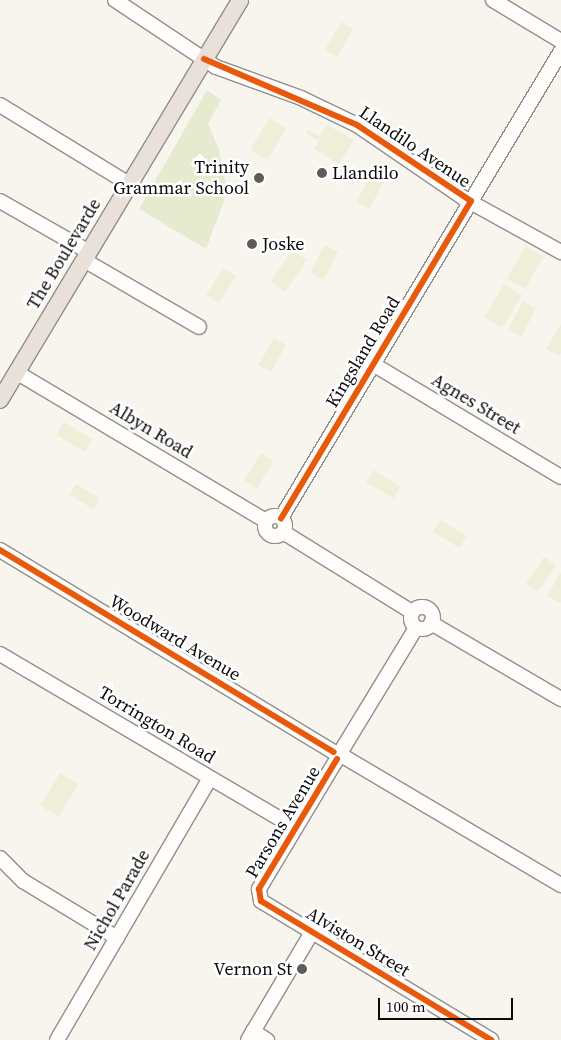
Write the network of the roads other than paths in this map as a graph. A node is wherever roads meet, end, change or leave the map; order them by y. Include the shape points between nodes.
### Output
1 (115, 0) edge
2 (240, 0) edge
3 (493, 0) edge
4 (561, 41) edge
5 (561, 52) edge
6 (204, 59) junction
7 (0, 105) edge
8 (130, 184) junction
9 (0, 201) edge
10 (471, 201) junction
11 (561, 252) edge
12 (87, 256) junction
13 (199, 327) dead end
14 (373, 364) junction
15 (16, 372) junction
16 (0, 399) edge
17 (561, 477) edge
18 (281, 518) junction
19 (266, 521) junction
20 (283, 532) junction
21 (0, 550) edge
22 (412, 612) junction
23 (432, 623) junction
24 (416, 628) junction
25 (0, 654) edge
26 (561, 698) edge
27 (340, 754) junction
28 (210, 778) junction
29 (295, 828) junction
30 (0, 858) edge
31 (561, 885) edge
32 (261, 901) joint
33 (312, 932) junction
34 (116, 938) junction
35 (251, 1035) edge
36 (57, 1040) edge
37 (267, 1040) edge
38 (491, 1040) edge

1 - 6 street, Llandilo Avenue
2 - 6 main road, The Boulevarde
3 - 4 street
5 - 10 street, Kingsland Road
6 - 8 main road, The Boulevarde
6 - 10 street, Llandilo Avenue via 357,125
7 - 8 street
8 - 12 main road, The Boulevarde
9 - 12 street
10 - 11 street, Llandilo Avenue
10 - 14 street, Kingsland Road
12 - 13 street
12 - 15 main road, The Boulevarde
14 - 17 street, Agnes Street
14 - 18 street, Kingsland Road
15 - 16 main road, The Boulevarde
15 - 19 street, Albyn Road
18 - 19 street
18 - 20 street
19 - 20 street, Albyn Road via 271,535
20 - 22 street
21 - 27 street, Woodward Avenue
22 - 23 street via 425,608 432,616
22 - 24 street
23 - 24 street via 425,629
23 - 26 street
24 - 27 street, Parsons Avenue
25 - 28 street, Torrington Road
27 - 29 street, Parsons Avenue
27 - 31 street, Woodward Avenue
28 - 29 street, Torrington Road
28 - 34 street, Nichol Parade
29 - 32 street, Parsons Avenue via 259,889
30 - 34 street via 23,881
32 - 33 street, Alviston Street
33 - 35 street
33 - 38 street, Alviston Street
34 - 36 street, Nichol Parade
35 - 37 street

